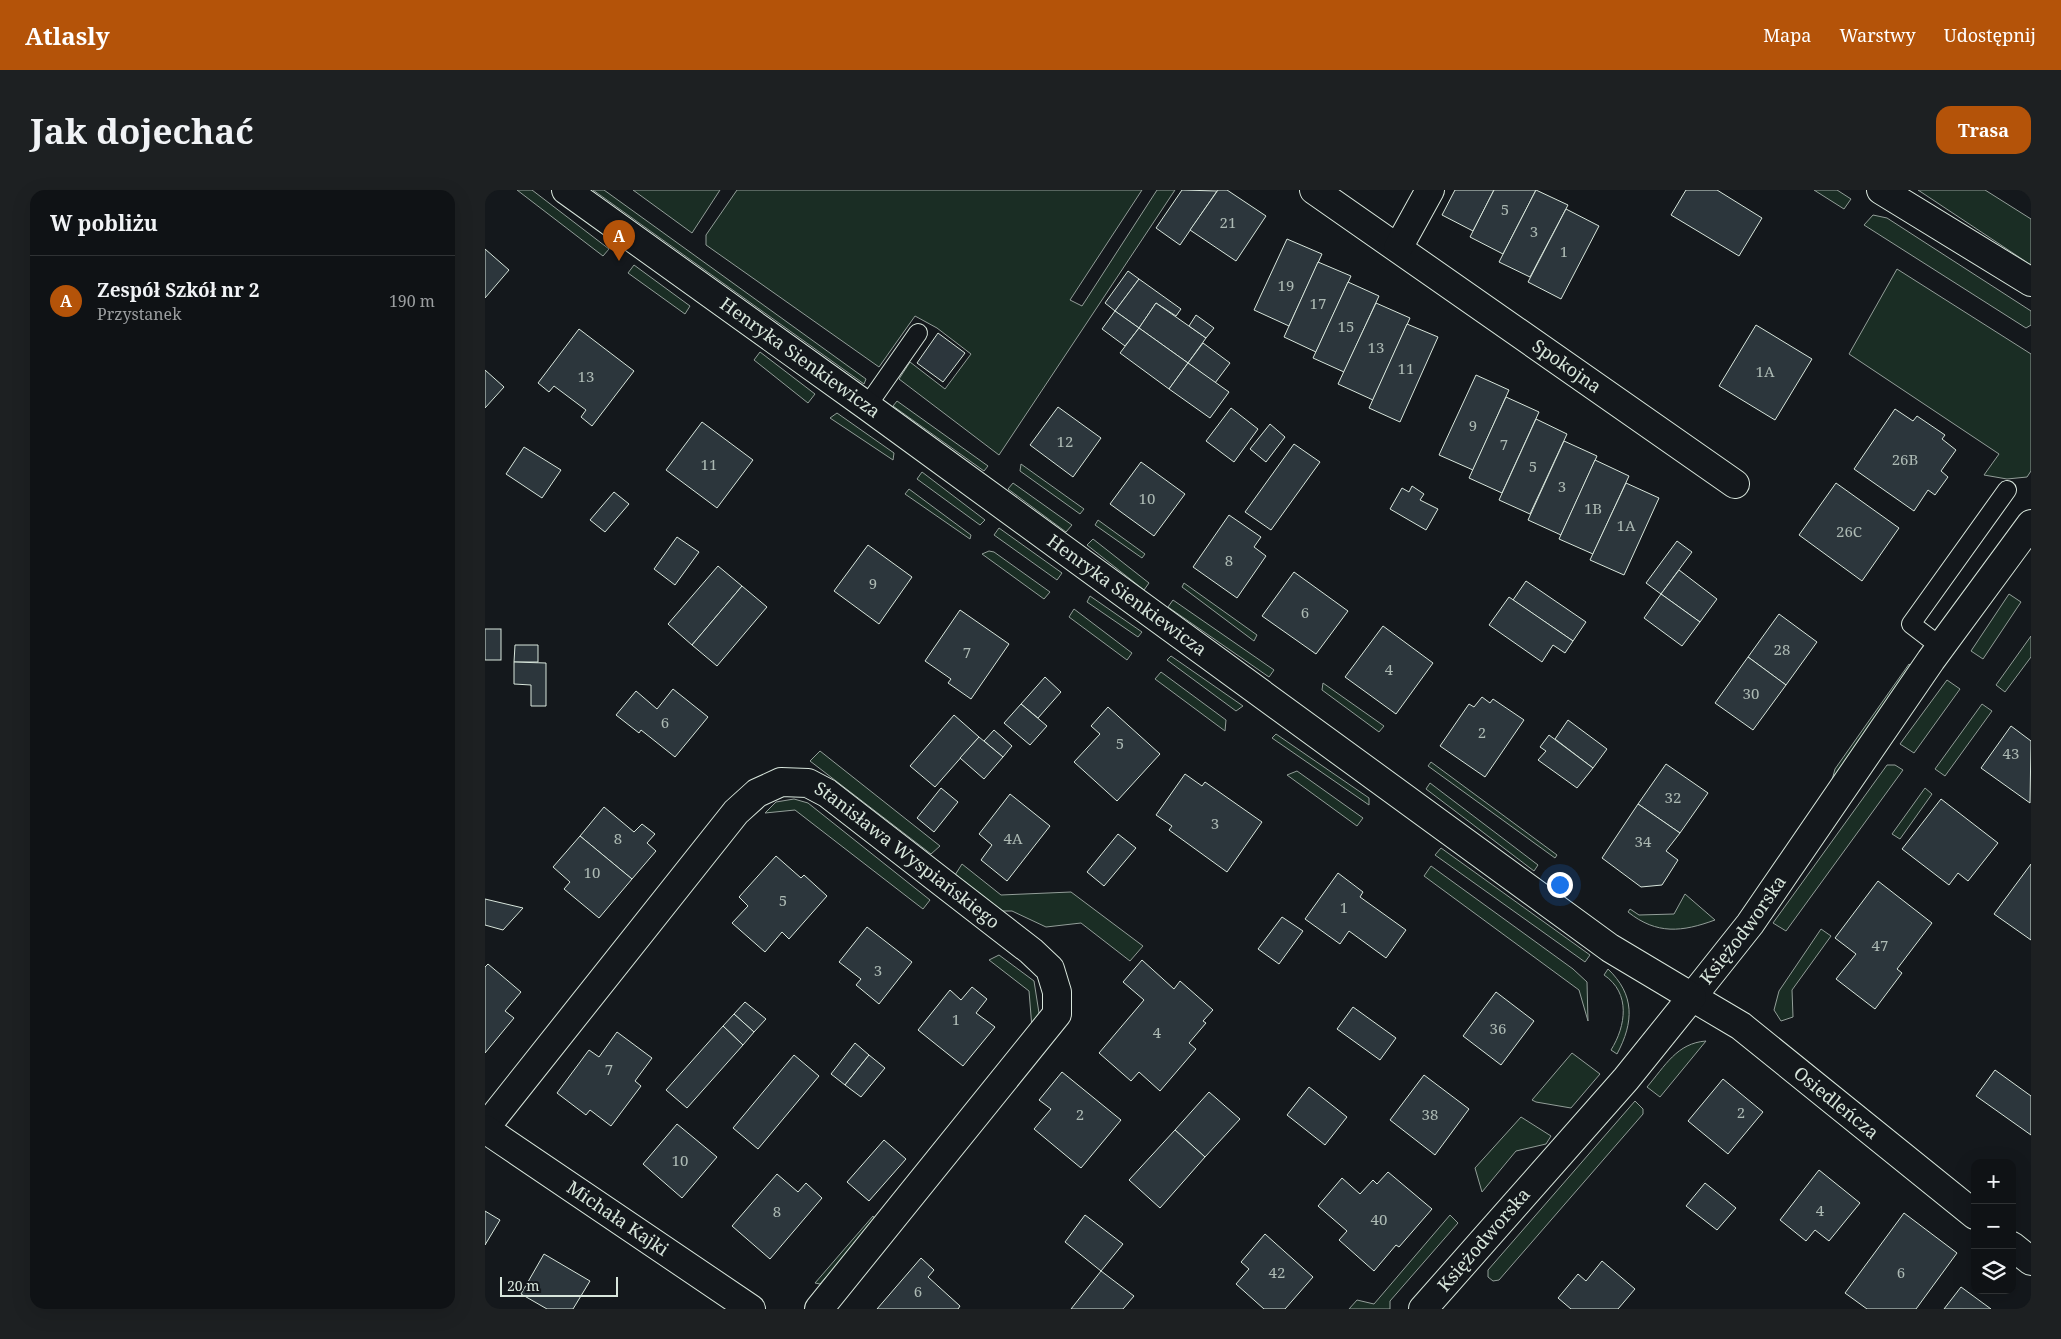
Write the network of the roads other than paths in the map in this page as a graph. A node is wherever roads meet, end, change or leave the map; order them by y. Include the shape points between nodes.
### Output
1 (566, 190) edge
2 (1314, 190) edge
3 (1430, 190) edge
4 (1881, 190) edge
5 (1398, 248) junction
6 (2031, 282) edge
7 (917, 333) dead end
8 (867, 406) junction
9 (1735, 484) dead end
10 (2007, 490) dead end
11 (2031, 524) edge
12 (1941, 647) junction
13 (1692, 997) junction
14 (485, 1128) edge
15 (1971, 1213) edge
16 (2016, 1249) edge
17 (2031, 1261) edge
18 (751, 1309) edge
19 (819, 1309) edge
20 (1423, 1309) edge

1 - 8 street, Henryka Sienkiewicza
2 - 5 street, Spokojna
3 - 5 street
4 - 6 street
5 - 9 street, Spokojna
7 - 8 lane
8 - 13 street, Henryka Sienkiewicza via 1610,948
10 - 12 lane via 1911,624
11 - 12 street, Księżodworska
12 - 13 street, Księżodworska via 1750,924
13 - 15 street, Osiedleńcza via 1741,1026
13 - 20 street, Księżodworska via 1626,1079
14 - 18 street, Michała Kajki
14 - 19 street, Stanisława Wyspiańskiego via 736,812 757,793 781,782 809,783 827,793 1031,951 1050,969 1057,992 1057,1014
16 - 17 street

